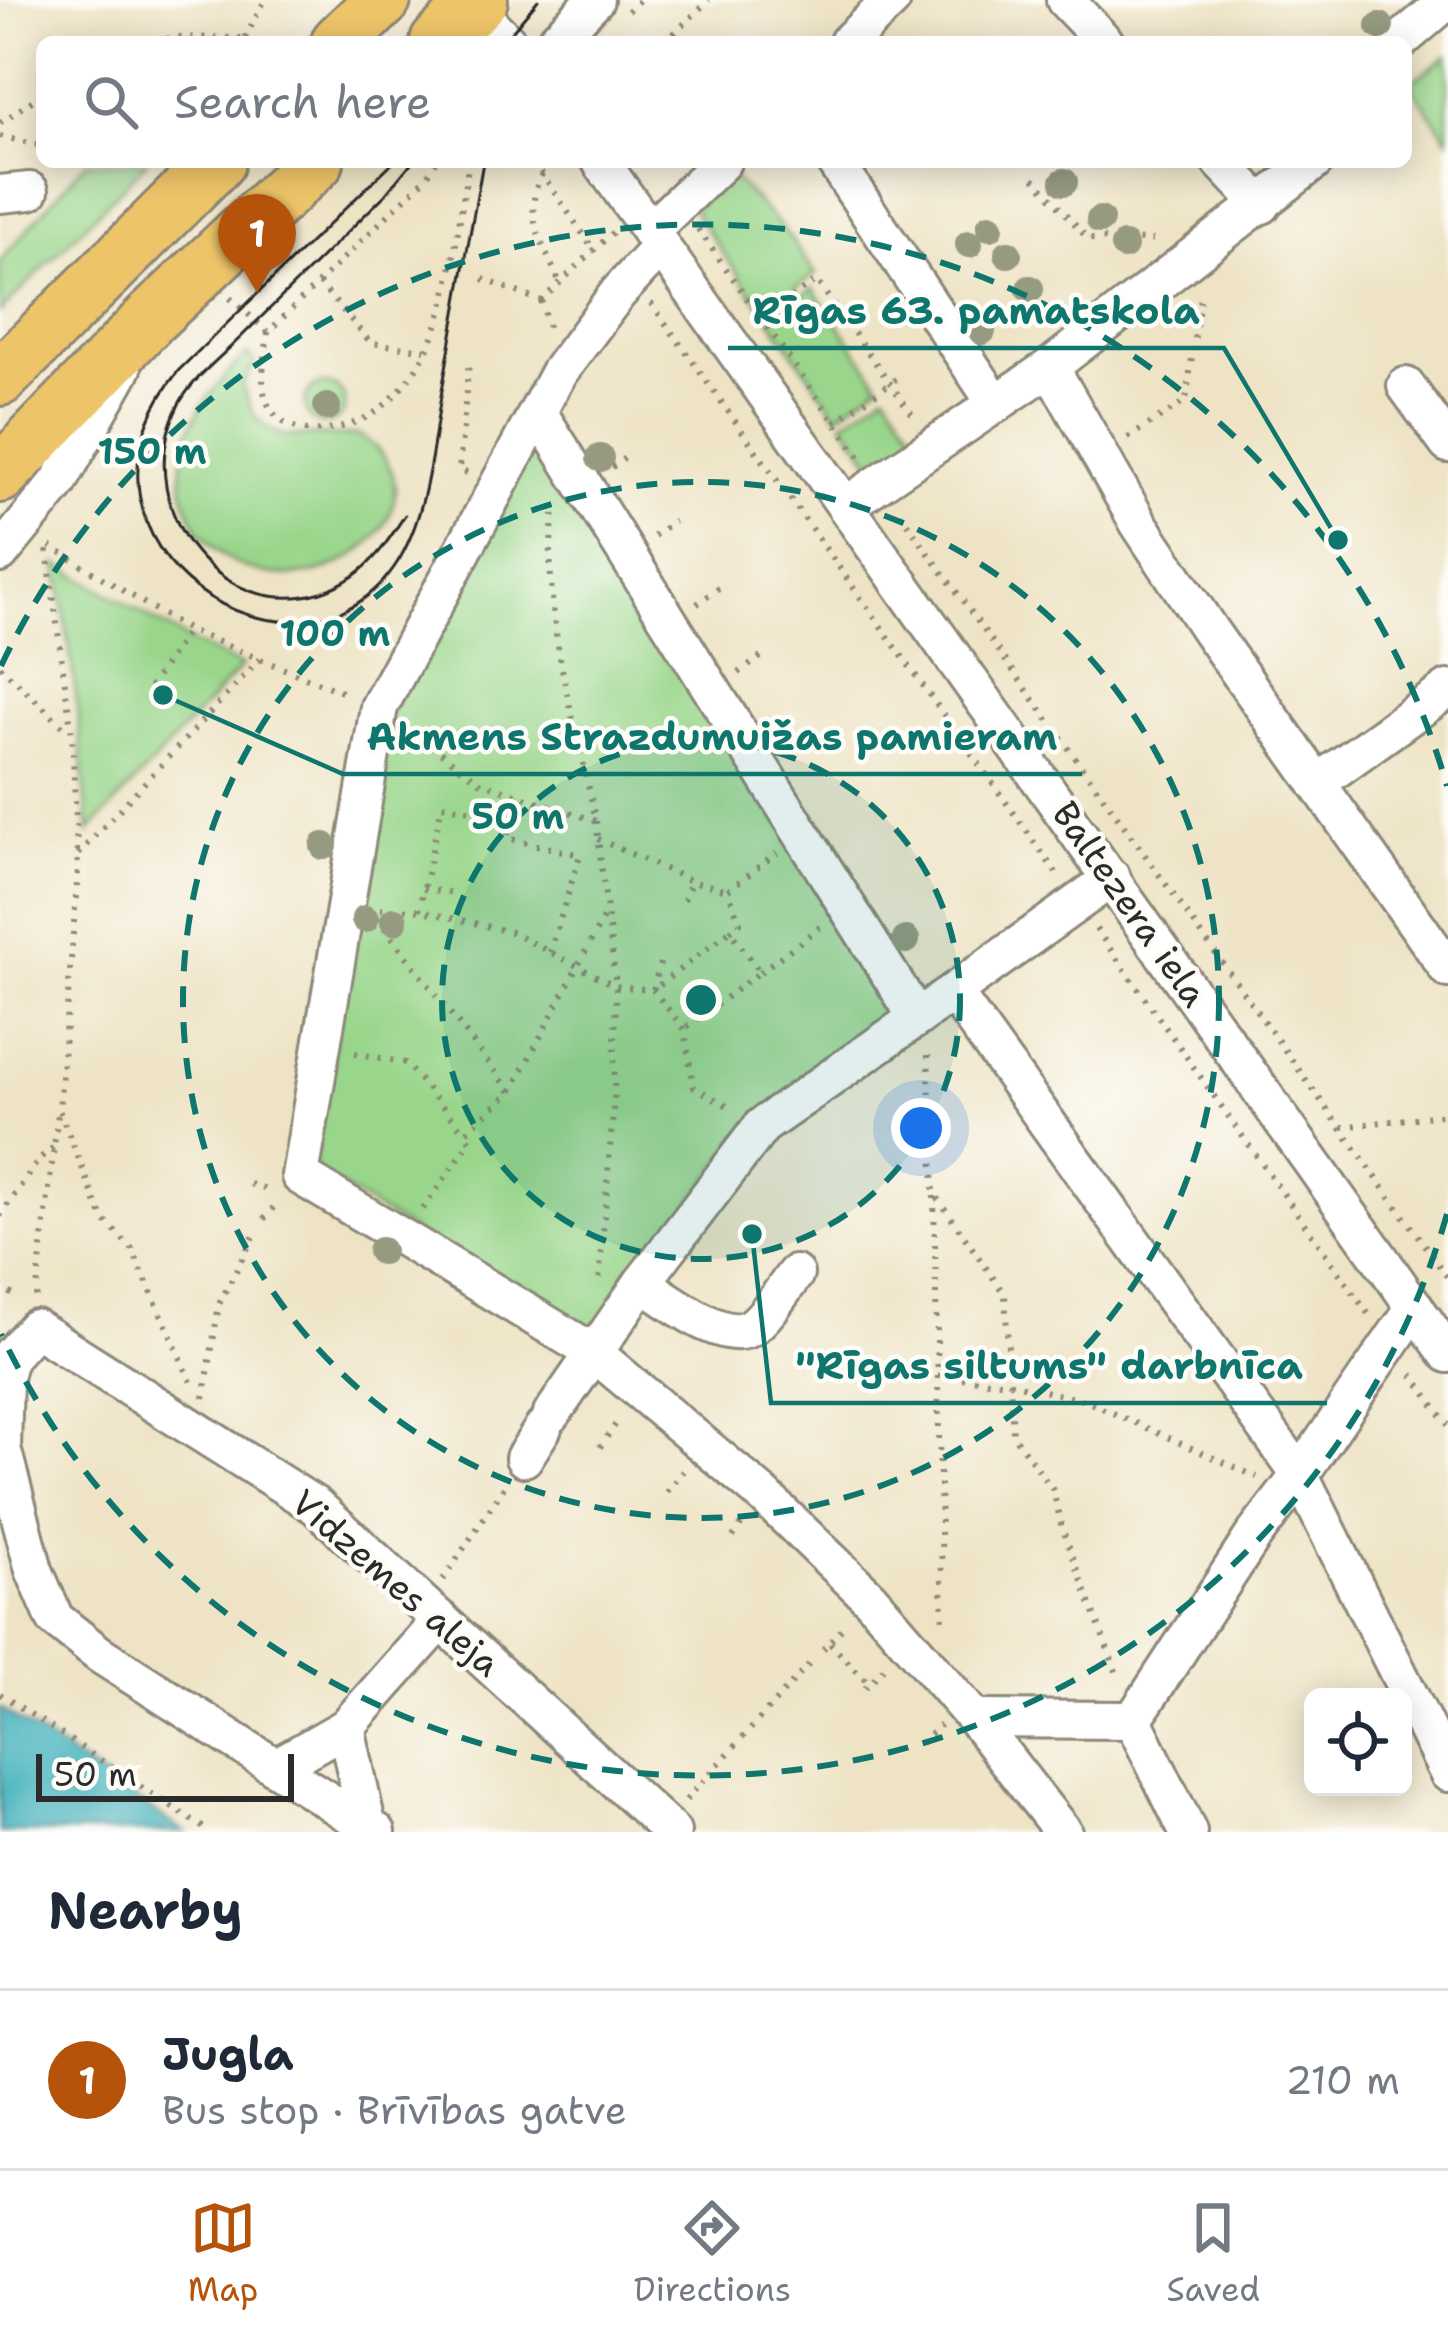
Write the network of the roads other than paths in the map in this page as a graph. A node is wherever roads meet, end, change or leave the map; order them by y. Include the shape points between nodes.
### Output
1 (383, 0) edge
2 (595, 0) edge
3 (892, 0) edge
4 (1065, 0) edge
5 (1434, 4) edge
6 (345, 36) edge
7 (560, 36) edge
8 (854, 36) edge
9 (1100, 36) edge
10 (1405, 36) edge
11 (211, 168) edge
12 (310, 168) edge
13 (605, 168) edge
14 (716, 168) edge
15 (839, 168) edge
16 (1227, 168) edge
17 (1307, 168) edge
18 (1262, 205) junction
19 (656, 239) junction
20 (151, 320) junction
21 (10, 360) edge
22 (1050, 367) junction
23 (1406, 386) dead end
24 (996, 404) junction
25 (538, 412) junction
26 (1448, 444) edge
27 (0, 475) edge
28 (847, 506) junction
29 (0, 554) edge
30 (1448, 689) edge
31 (1317, 783) junction
32 (1112, 878) junction
33 (1448, 969) edge
34 (953, 992) junction
35 (917, 1018) junction
36 (795, 1274) dead end
37 (642, 1283) junction
38 (1415, 1307) junction
39 (593, 1352) junction
40 (1448, 1354) edge
41 (540, 1433) road end
42 (1293, 1485) junction
43 (434, 1613) junction
44 (975, 1719) junction
45 (1133, 1720) junction
46 (346, 1727) junction
47 (276, 1767) junction
48 (1448, 1773) edge
49 (372, 1828) edge
50 (668, 1828) edge
51 (1064, 1832) edge
52 (1188, 1832) edge

1 - 6 highway
2 - 7 street
3 - 8 street
4 - 9 street
5 - 10 street
11 - 21 highway
12 - 20 highway
13 - 19 street, Baltezera iela
14 - 19 street
15 - 24 street
16 - 18 street
17 - 18 street
18 - 22 street
19 - 25 street
19 - 28 street, Baltezera iela
20 - 27 highway
20 - 29 street via 59,482
22 - 24 street
22 - 31 street via 1139,524
23 - 26 street
24 - 28 street
25 - 35 street
25 - 39 street via 379,706 300,1176
28 - 32 street, Baltezera iela
30 - 31 street
31 - 33 street
32 - 34 street
32 - 38 street, Baltezera iela
34 - 35 street
34 - 42 street
35 - 37 street via 762,1126
36 - 37 street via 752,1327 737,1332 714,1329
37 - 39 street
38 - 40 street, Baltezera iela
38 - 42 street
39 - 41 street
39 - 44 street via 762,1494 870,1598
42 - 45 street
42 - 48 street
43 - 46 street
43 - 47 street, Vidzemes aleja via 316,1506 35,1328 9,1357 2,1448 55,1619
43 - 50 street, Vidzemes aleja
44 - 45 street
44 - 51 street
45 - 52 street
46 - 47 street
46 - 49 street
47 - 49 street

